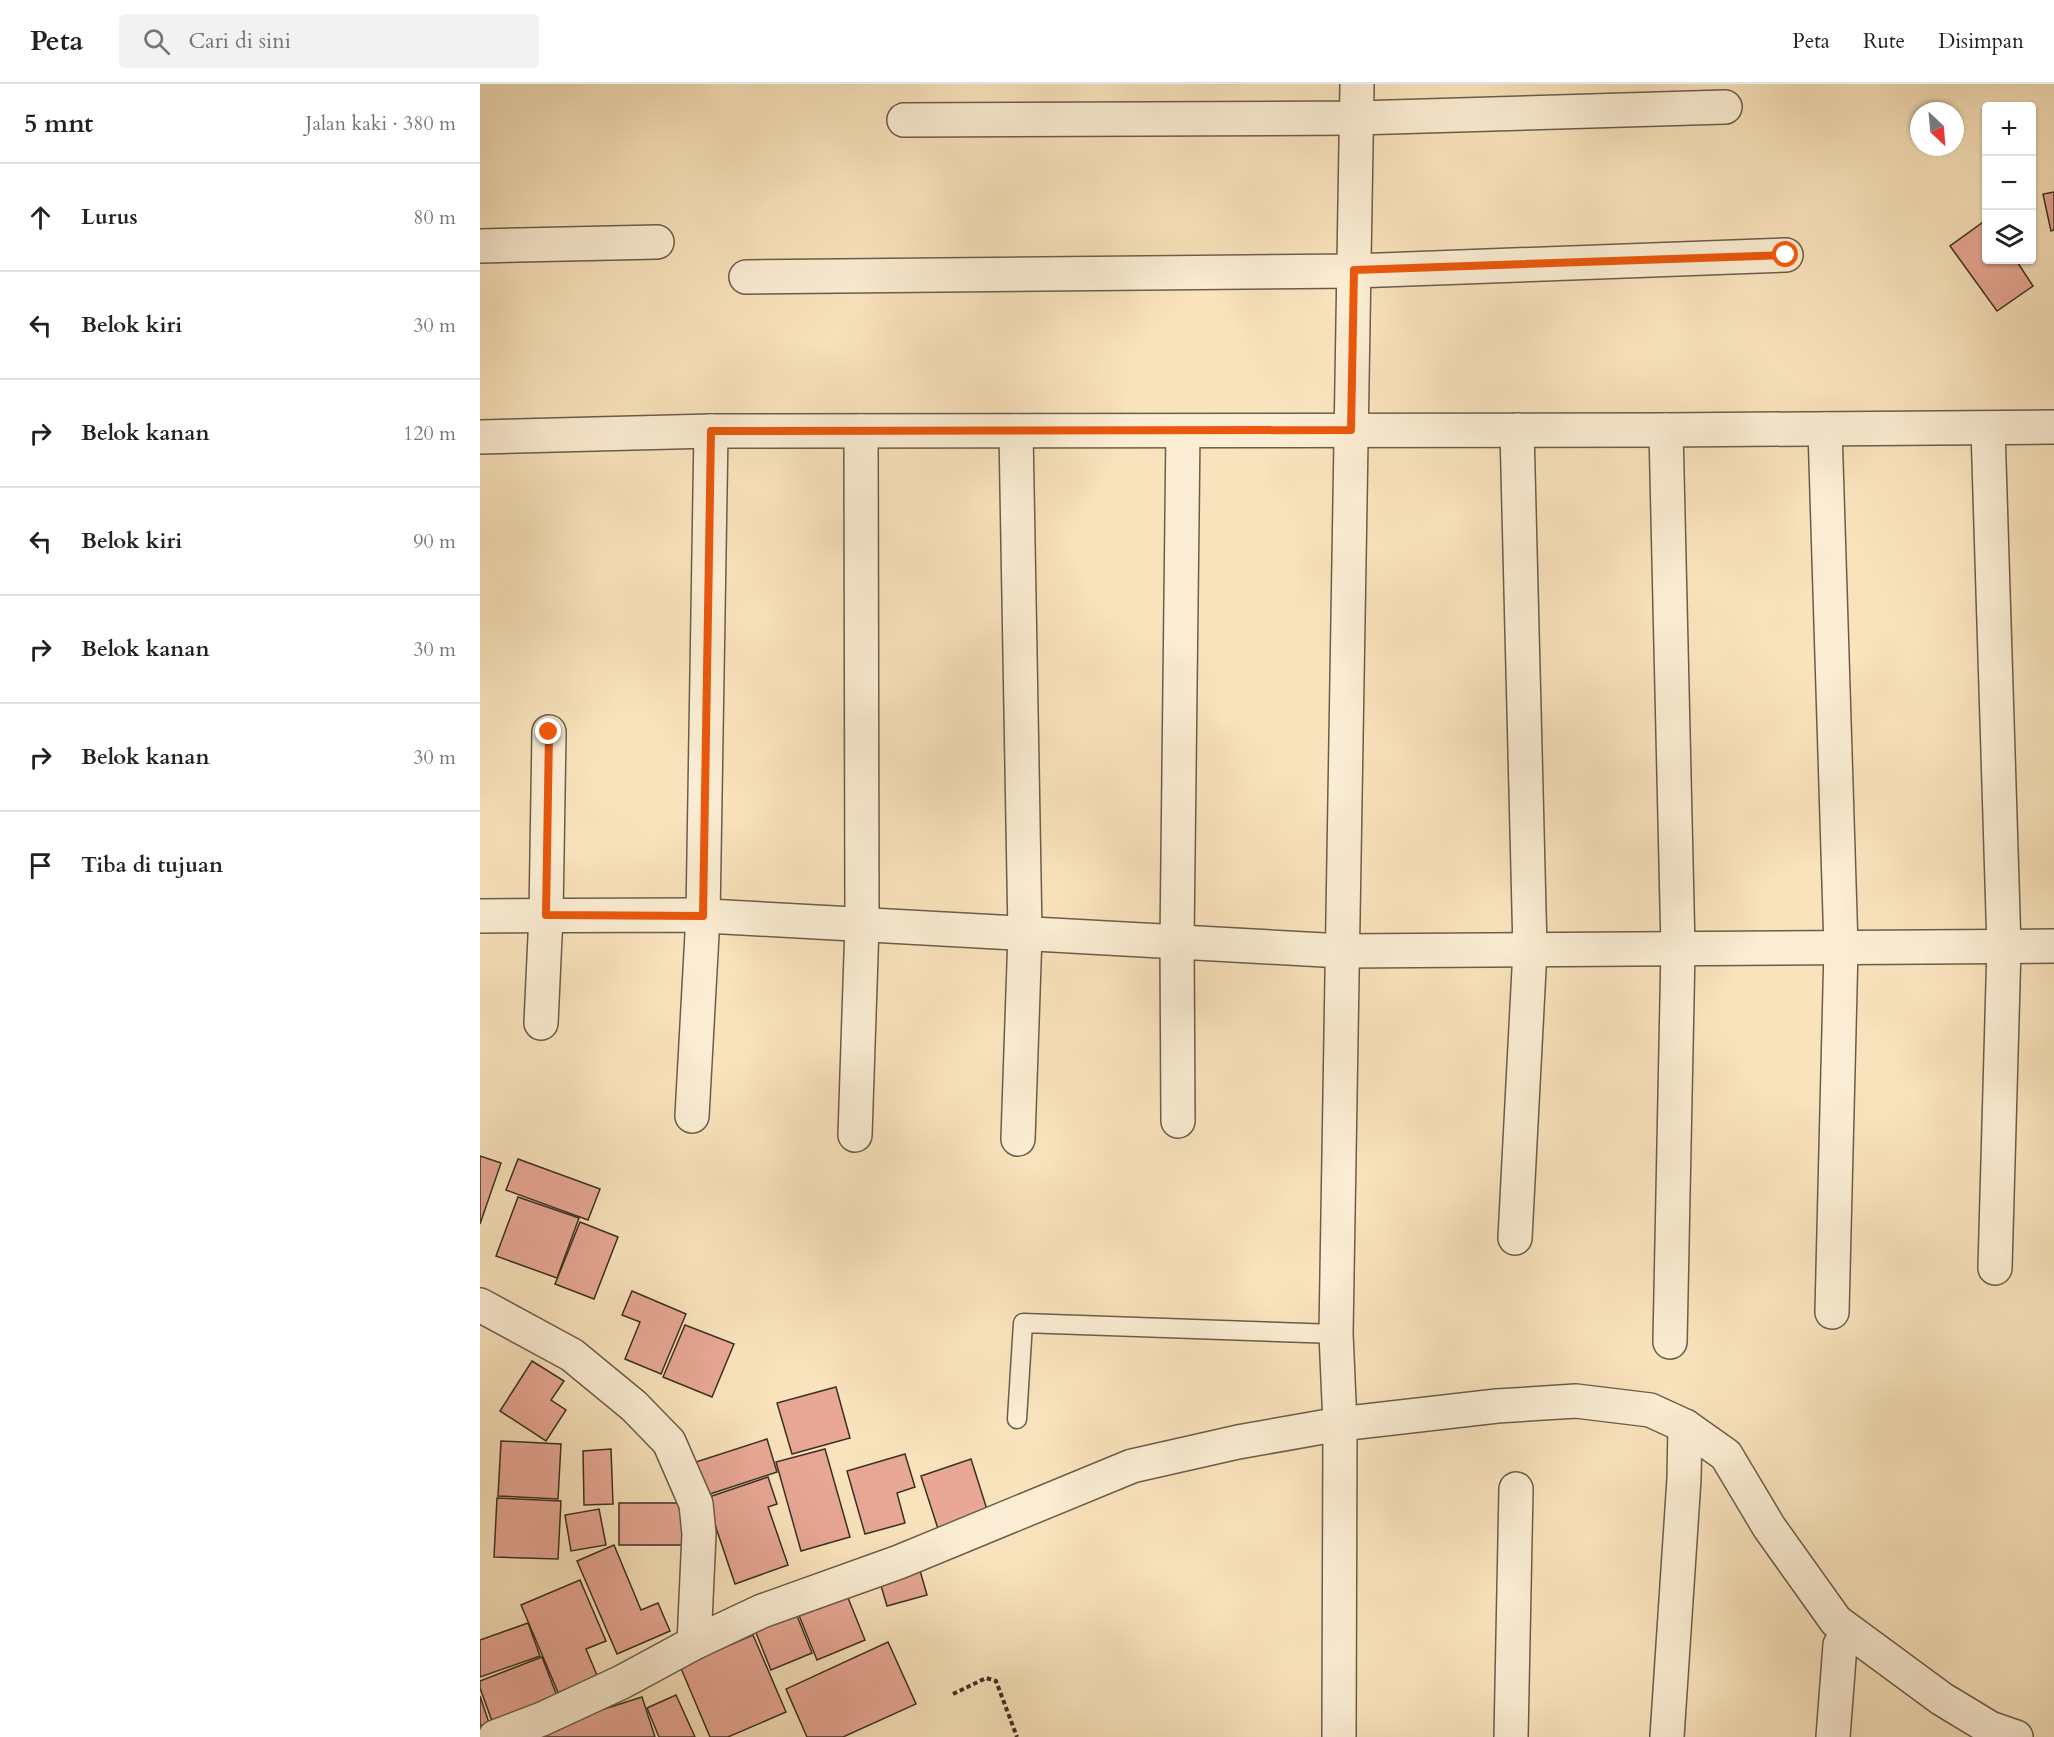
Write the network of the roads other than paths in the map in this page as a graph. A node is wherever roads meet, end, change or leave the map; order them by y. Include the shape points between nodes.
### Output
1 (1357, 84) edge
2 (1725, 107) dead end
3 (1357, 118) junction
4 (904, 120) dead end
5 (657, 242) dead end
6 (480, 246) edge
7 (1786, 255) dead end
8 (1354, 270) junction
9 (746, 277) dead end
10 (2054, 427) edge
11 (1825, 429) junction
12 (1988, 429) junction
13 (1351, 430) junction
14 (1517, 430) junction
15 (1666, 430) junction
16 (711, 431) junction
17 (861, 431) junction
18 (1016, 431) junction
19 (1183, 431) junction
20 (480, 437) edge
21 (549, 732) dead end
22 (480, 915) edge
23 (546, 915) junction
24 (703, 916) junction
25 (862, 925) junction
26 (1025, 934) junction
27 (1177, 942) junction
28 (2054, 946) edge
29 (2004, 947) junction
30 (1841, 948) junction
31 (1678, 949) junction
32 (1530, 950) junction
33 (1342, 951) junction
34 (541, 1023) dead end
35 (692, 1116) dead end
36 (1178, 1121) dead end
37 (855, 1134) dead end
38 (1017, 1139) dead end
39 (1515, 1238) dead end
40 (1995, 1268) dead end
41 (480, 1305) edge
42 (1832, 1312) dead end
43 (1336, 1334) junction
44 (1670, 1342) dead end
45 (1017, 1419) dead end
46 (1340, 1424) junction
47 (1685, 1426) junction
48 (1516, 1490) dead end
49 (694, 1642) junction
50 (1840, 1645) dead end
51 (495, 1737) edge
52 (1339, 1737) edge
53 (1511, 1737) edge
54 (1667, 1737) edge
55 (1833, 1737) edge
56 (2016, 1737) edge

1 - 3 street
2 - 3 street
3 - 4 street
3 - 8 street
5 - 6 street
7 - 8 street
8 - 9 street
8 - 13 street
10 - 12 street
11 - 12 street
11 - 15 street
11 - 30 street
12 - 29 street
13 - 14 street
13 - 19 street
13 - 33 street
14 - 15 street
14 - 32 street
15 - 31 street
16 - 17 street
16 - 20 street
16 - 24 street
17 - 18 street
17 - 25 street
18 - 19 street
18 - 26 street
19 - 27 street
21 - 23 street
22 - 23 street
23 - 24 street
23 - 34 street
24 - 25 street
24 - 35 street
25 - 26 street
25 - 37 street
26 - 27 street
26 - 38 street
27 - 33 street
27 - 36 street
28 - 29 street
29 - 30 street
29 - 40 street
30 - 31 street
30 - 42 street
31 - 32 street
31 - 44 street
32 - 33 street
32 - 39 street
33 - 43 street
41 - 49 street via 572,1355 634,1406 669,1442 696,1504 699,1534
43 - 45 lane via 1023,1323
43 - 46 street
46 - 47 street via 1576,1401 1650,1410
46 - 49 street via 1132,1466 899,1562 762,1611
46 - 52 street
47 - 54 street
47 - 56 street via 1726,1455 1769,1527 1836,1620 1942,1699 1990,1728
48 - 53 street
49 - 51 street via 622,1682
50 - 55 street

